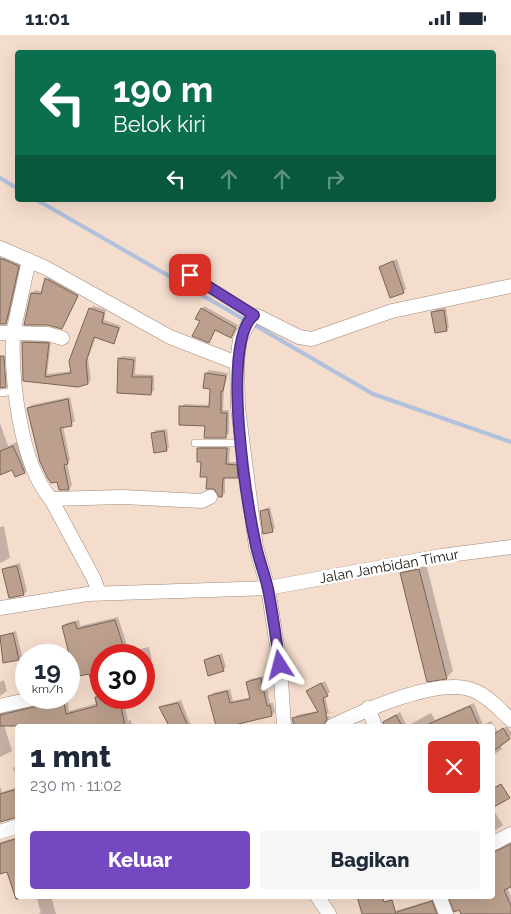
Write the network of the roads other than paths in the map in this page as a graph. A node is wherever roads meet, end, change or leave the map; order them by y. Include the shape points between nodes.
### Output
1 (0, 248) edge
2 (28, 260) junction
3 (190, 275) dead end
4 (511, 286) edge
5 (251, 319) junction
6 (6, 333) edge
7 (62, 338) dead end
8 (237, 363) junction
9 (15, 391) junction
10 (0, 393) edge
11 (195, 443) dead end
12 (242, 443) junction
13 (210, 497) dead end
14 (51, 499) junction
15 (511, 547) edge
16 (268, 588) junction
17 (99, 593) junction
18 (0, 608) edge
19 (15, 703) edge
20 (0, 706) edge
21 (368, 709) junction
22 (511, 720) edge
23 (284, 724) edge
24 (336, 724) edge
25 (374, 724) edge
26 (15, 827) edge
27 (0, 832) edge
28 (511, 834) edge
29 (495, 842) edge
30 (319, 899) edge
31 (440, 899) edge
32 (328, 914) edge
33 (446, 914) edge

1 - 2 street
2 - 6 street
2 - 8 street via 170,337
3 - 5 lane
4 - 5 street via 392,311 312,339
5 - 8 street via 240,339
6 - 7 street via 48,334
6 - 9 street
8 - 12 street
9 - 10 lane
9 - 14 street via 30,462 36,478
11 - 12 lane
12 - 16 street via 256,547
13 - 14 street via 202,501 123,497
14 - 17 street
15 - 16 street, Jalan Jambidan Timur via 441,556
16 - 17 street, Jalan Jambidan Timur
16 - 23 street via 280,665
17 - 18 street, Jalan Jambidan Timur
19 - 20 street
21 - 22 street via 441,687 460,687 475,691
21 - 24 street
21 - 25 street
26 - 27 street
28 - 29 street
30 - 32 street
31 - 33 street

